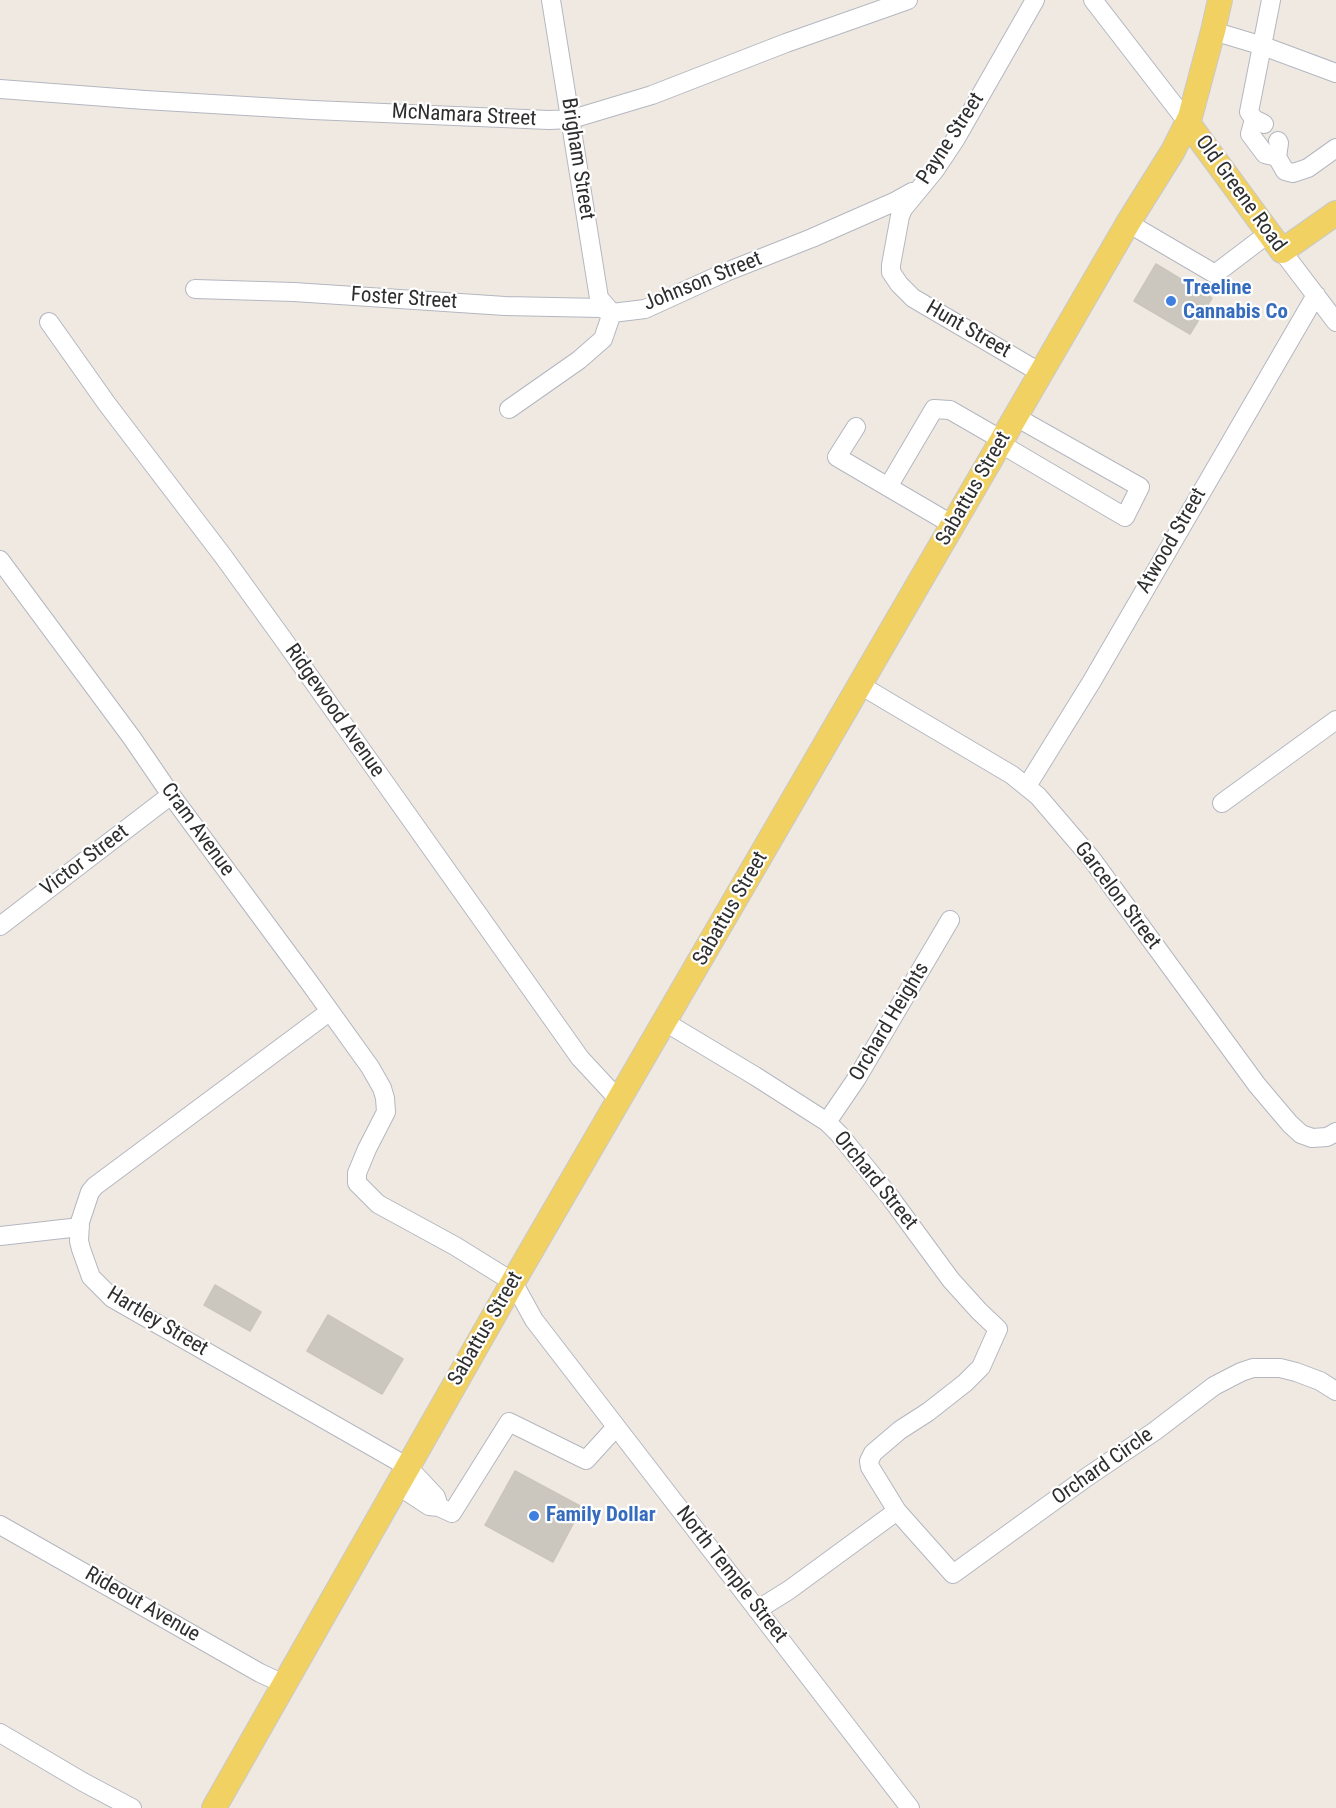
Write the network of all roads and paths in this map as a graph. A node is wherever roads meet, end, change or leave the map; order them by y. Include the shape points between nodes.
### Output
1 (551, 0) edge
2 (908, 0) edge
3 (1035, 0) edge
4 (1093, 0) edge
5 (1220, 0) edge
6 (1271, 0) edge
7 (1213, 31) junction
8 (1263, 46) junction
9 (1336, 73) edge
10 (0, 89) edge
11 (572, 119) junction
12 (1188, 123) junction
13 (1336, 148) edge
14 (923, 183) junction
15 (1336, 213) edge
16 (1128, 223) junction
17 (1276, 242) junction
18 (898, 284) joint
19 (195, 289) dead end
20 (1316, 295) junction
21 (612, 313) junction
22 (49, 322) dead end
23 (1336, 322) edge
24 (1041, 373) junction
25 (509, 409) dead end
26 (1016, 417) junction
27 (856, 427) dead end
28 (1002, 442) junction
29 (888, 487) junction
30 (953, 525) junction
31 (0, 560) edge
32 (860, 685) junction
33 (1336, 720) edge
34 (1027, 786) junction
35 (171, 795) junction
36 (1222, 803) dead end
37 (950, 920) dead end
38 (0, 926) edge
39 (329, 1012) junction
40 (665, 1022) junction
41 (619, 1100) junction
42 (827, 1122) junction
43 (1336, 1132) edge
44 (80, 1227) junction
45 (0, 1236) edge
46 (513, 1282) junction
47 (998, 1329) joint
48 (1336, 1392) edge
49 (616, 1427) junction
50 (402, 1476) junction
51 (897, 1511) junction
52 (0, 1525) edge
53 (758, 1610) junction
54 (284, 1684) junction
55 (0, 1733) edge
56 (26, 1748) junction
57 (0, 1749) edge
58 (132, 1808) edge
59 (214, 1808) edge
60 (910, 1808) edge

1 - 11 street, Brigham Street
2 - 11 street, McNamara Street via 652,95
3 - 14 street, Payne Street via 955,140
4 - 12 street
5 - 7 main road, Sabattus Street
6 - 8 street
7 - 8 street
7 - 12 main road, Sabattus Street
8 - 9 street
8 - 13 street via 1249,112 1259,121 1250,134 1265,154 1277,149 1285,171 1293,174
10 - 11 street, McNamara Street via 313,110
11 - 21 street, Brigham Street via 599,298
12 - 16 main road, Sabattus Street
12 - 17 main road, Old Greene Road
14 - 18 street, Payne Street via 900,216 891,265
14 - 21 street, Johnson Street via 894,202 645,309
15 - 17 main road
16 - 17 street via 1215,274
16 - 24 main road, Sabattus Street
17 - 20 street, Old Greene Road
18 - 24 street, Hunt Street via 913,298
19 - 21 street, Foster Street via 601,308
20 - 23 street, Old Greene Road
20 - 34 street, Atwood Street
21 - 25 street via 603,339
22 - 41 street, Ridgewood Avenue via 223,556 580,1058
24 - 26 main road, Sabattus Street
26 - 28 main road, Sabattus Street
26 - 28 street via 1140,487 1125,517
27 - 29 street via 837,457
28 - 29 street via 950,410 934,409
28 - 30 main road, Sabattus Street
29 - 30 street
30 - 32 main road, Sabattus Street
31 - 35 street, Cram Avenue
32 - 34 street, Garcelon Street
32 - 40 main road, Sabattus Street
33 - 36 street
34 - 43 street, Garcelon Street via 1091,858 1257,1085 1290,1124 1312,1138
35 - 38 street, Victor Street
35 - 39 street, Cram Avenue
37 - 42 street, Orchard Heights
39 - 44 street, Hartley Street via 95,1186 83,1210
39 - 46 street, Cram Avenue via 370,1067 386,1104 383,1120 357,1173 357,1183 378,1204
40 - 41 main road, Sabattus Street
40 - 42 street, Orchard Street
41 - 46 main road, Sabattus Street
42 - 47 street, Orchard Street via 890,1197 951,1280
44 - 45 street
44 - 50 street, Hartley Street via 81,1249 91,1277 112,1298
46 - 49 street, North Temple Street via 534,1320
46 - 50 main road, Sabattus Street
47 - 51 street, Orchard Circle via 988,1355 965,1383 873,1453 870,1467
48 - 51 street, Orchard Circle via 1280,1368 1241,1372 1214,1386 953,1574
49 - 50 street, Hartley Street via 586,1460 509,1422 452,1513 439,1507 436,1497
49 - 53 street, North Temple Street
50 - 54 main road, Sabattus Street
51 - 53 street
52 - 54 street, Rideout Avenue
53 - 60 street, North Temple Street
54 - 59 main road, Sabattus Street
55 - 56 street
56 - 57 street
56 - 58 street

